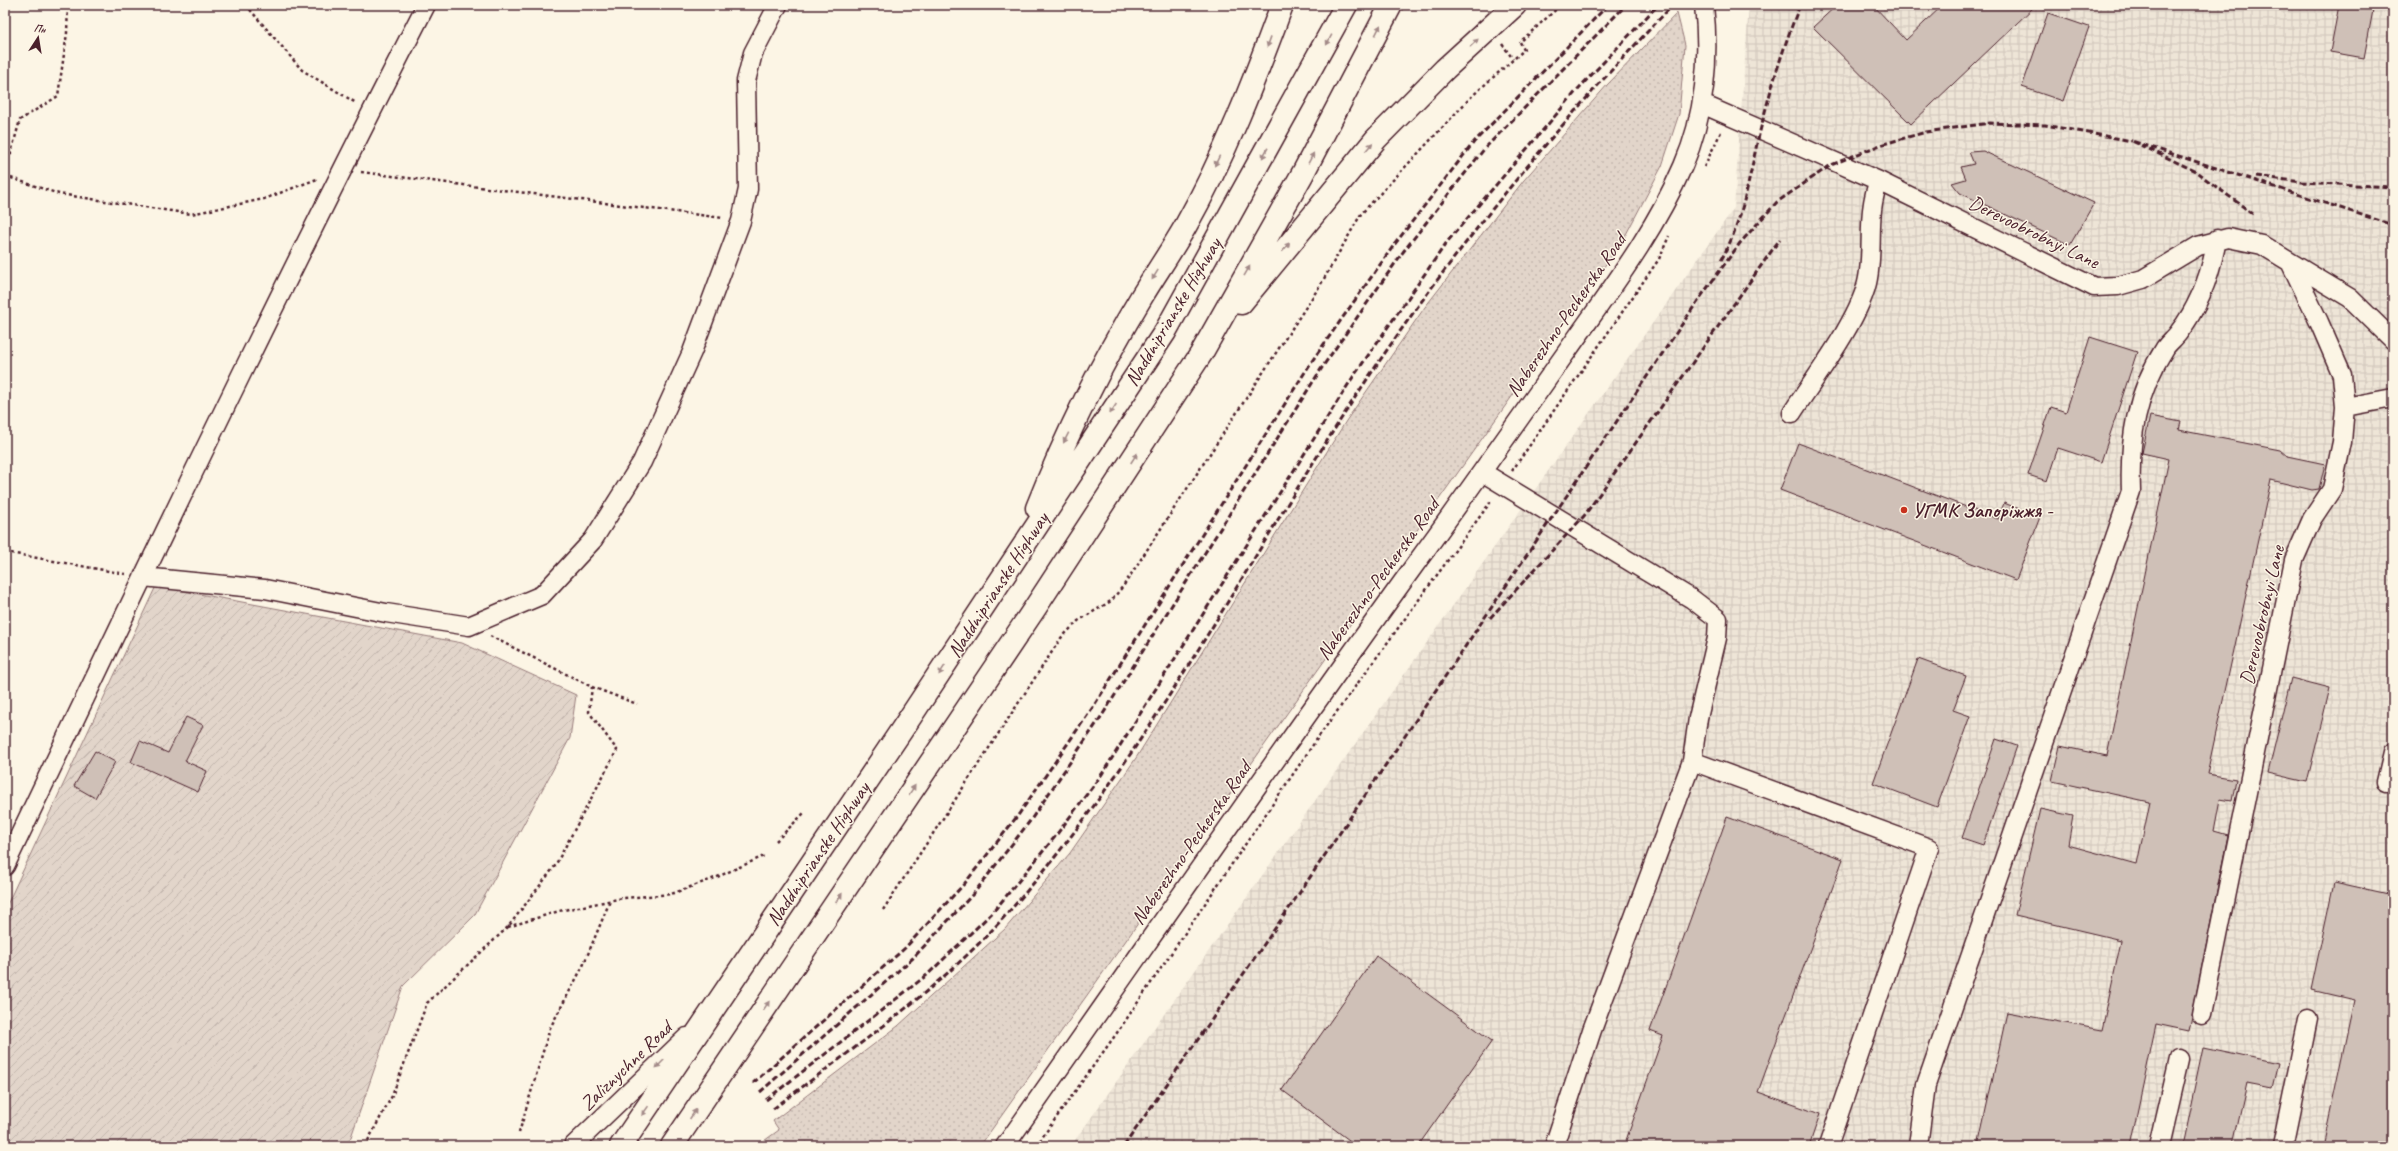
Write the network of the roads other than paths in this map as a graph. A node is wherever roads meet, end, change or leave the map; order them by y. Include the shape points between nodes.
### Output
1 (426, 5) edge
2 (778, 5) edge
3 (1282, 5) edge
4 (1346, 5) edge
5 (1391, 5) edge
6 (1515, 5) edge
7 (1704, 5) edge
8 (1702, 104) junction
9 (1879, 181) junction
10 (2216, 240) junction
11 (2290, 262) junction
12 (2393, 340) edge
13 (1201, 354) junction
14 (2393, 398) edge
15 (2345, 407) junction
16 (1792, 414) dead end
17 (1482, 472) junction
18 (1018, 554) junction
19 (143, 577) junction
20 (2393, 752) edge
21 (1692, 761) junction
22 (2386, 782) dead end
23 (5, 866) edge
24 (2202, 1015) dead end
25 (708, 1017) junction
26 (2308, 1020) dead end
27 (2179, 1059) dead end
28 (573, 1146) edge
29 (621, 1146) edge
30 (672, 1146) edge
31 (1005, 1146) edge
32 (1554, 1146) edge
33 (1828, 1146) edge
34 (1918, 1146) edge
35 (2159, 1146) edge
36 (2282, 1146) edge

1 - 19 street via 342,169
2 - 19 street via 753,53 746,81 748,188 741,221 692,352 642,462 593,540 542,595 469,626 386,614 265,589
3 -> 18 main road via 1237,121 1185,226 1141,297 1060,450
4 -> 18 main road, Naddniprianske Highway via 1165,332
13 -> 5 main road, Naddniprianske Highway via 1303,173
13 -> 6 main road via 1376,139 1445,69
7 - 8 street, Naberezhno-Pecherska Road via 1707,48
8 - 9 street, Derevoobrobnyi Lane
8 - 17 street, Naberezhno-Pecherska Road via 1685,161 1647,238
9 - 10 street, Derevoobrobnyi Lane via 2094,287 2118,286 2143,279 2198,246
9 - 16 street via 1872,197 1870,211 1868,279 1858,308
10 - 11 street, Derevoobrobnyi Lane via 2228,238 2262,246
10 - 34 street via 2211,270 2198,301 2180,331 2165,348 2137,408 2129,454 2131,491 1926,1085
11 - 12 street via 2350,298
11 - 15 street, Derevoobrobnyi Lane via 2342,375
30 -> 13 main road, Naddniprianske Highway via 1035,608
14 - 15 street
15 - 24 street, Derevoobrobnyi Lane via 2342,442 2332,489 2312,519 2294,560
17 - 21 street via 1692,599 1718,619 1717,638 1698,718
17 - 31 street, Naberezhno-Pecherska Road via 1358,643
18 -> 25 main road, Naddniprianske Highway
19 - 23 street
20 - 22 street
21 - 32 street via 1592,1030
21 - 33 street via 1929,848
25 -> 28 street, Zaliznychne Road
25 -> 29 main road, Naddniprianske Highway
26 - 36 street
27 - 35 street

